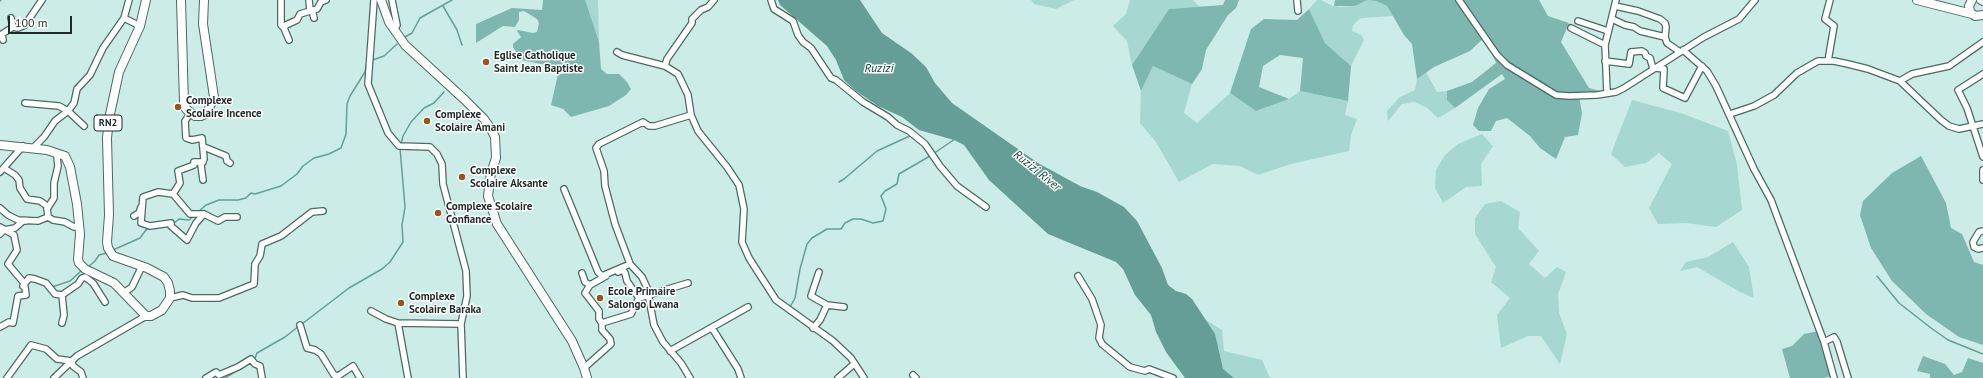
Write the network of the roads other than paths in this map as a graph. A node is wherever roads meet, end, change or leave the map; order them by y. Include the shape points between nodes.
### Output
1 (42, 0) edge
2 (129, 0) edge
3 (146, 0) edge
4 (181, 0) edge
5 (204, 0) edge
6 (281, 0) edge
7 (309, 0) edge
8 (326, 0) edge
9 (374, 0) edge
10 (381, 0) edge
11 (392, 0) edge
12 (714, 0) edge
13 (771, 0) edge
14 (1297, 0) edge
15 (1459, 0) edge
16 (1755, 0) edge
17 (1830, 0) edge
18 (1917, 0) edge
19 (1616, 3) edge
20 (1975, 9) edge
21 (311, 11) junction
22 (1298, 11) dead end
23 (11, 18) dead end
24 (124, 18) junction
25 (314, 18) dead end
26 (1612, 20) junction
27 (1578, 21) dead end
28 (140, 26) junction
29 (13, 28) junction
30 (284, 28) junction
31 (1571, 28) dead end
32 (394, 30) junction
33 (1608, 31) junction
34 (1, 34) edge
35 (1665, 37) junction
36 (3, 40) dead end
37 (289, 40) dead end
38 (1983, 42) edge
39 (1605, 45) junction
40 (1682, 51) junction
41 (617, 52) dead end
42 (1605, 61) junction
43 (1828, 61) junction
44 (665, 66) junction
45 (1702, 66) junction
46 (1654, 69) junction
47 (1983, 74) edge
48 (1900, 81) junction
49 (1607, 93) junction
50 (25, 104) dead end
51 (68, 111) junction
52 (190, 114) junction
53 (1730, 114) junction
54 (691, 115) junction
55 (1983, 124) edge
56 (84, 126) dead end
57 (1973, 127) junction
58 (0, 145) edge
59 (23, 146) junction
60 (204, 147) junction
61 (33, 148) junction
62 (60, 154) junction
63 (1983, 157) edge
64 (203, 162) junction
65 (230, 163) dead end
66 (2, 170) edge
67 (1983, 170) edge
68 (203, 180) dead end
69 (1983, 180) edge
70 (564, 189) dead end
71 (173, 194) junction
72 (141, 207) junction
73 (986, 207) dead end
74 (0, 208) edge
75 (47, 209) junction
76 (323, 211) dead end
77 (204, 214) junction
78 (134, 216) dead end
79 (48, 217) junction
80 (237, 217) dead end
81 (28, 221) junction
82 (2, 230) edge
83 (1983, 231) edge
84 (80, 234) junction
85 (1983, 248) edge
86 (630, 264) junction
87 (142, 266) junction
88 (85, 269) junction
89 (819, 272) dead end
90 (582, 273) dead end
91 (1078, 276) dead end
92 (82, 278) junction
93 (24, 283) junction
94 (688, 283) dead end
95 (590, 285) junction
96 (125, 292) junction
97 (648, 294) junction
98 (62, 295) junction
99 (170, 298) junction
100 (639, 298) junction
101 (105, 302) dead end
102 (827, 305) junction
103 (748, 307) dead end
104 (844, 307) dead end
105 (371, 311) dead end
106 (146, 316) junction
107 (62, 323) dead end
108 (398, 323) junction
109 (602, 323) junction
110 (461, 324) junction
111 (300, 325) dead end
112 (0, 327) edge
113 (712, 328) junction
114 (813, 328) junction
115 (1824, 342) junction
116 (670, 351) junction
117 (72, 361) junction
118 (854, 364) junction
119 (584, 368) junction
120 (7, 378) edge
121 (54, 378) edge
122 (83, 378) edge
123 (206, 378) edge
124 (262, 378) edge
125 (360, 378) edge
126 (408, 378) edge
127 (462, 378) edge
128 (587, 378) edge
129 (690, 378) edge
130 (741, 378) edge
131 (838, 378) edge
132 (864, 378) edge
133 (1173, 378) edge
134 (1834, 378) edge
135 (1848, 378) edge

1 - 29 street via 26,25
2 - 24 street
3 - 28 highway, RN2
4 - 52 highway via 184,102
5 - 52 highway via 203,24 214,97 207,113 202,116
6 - 30 street via 281,25
7 - 21 street
8 - 21 street
9 - 110 street via 368,84 388,133 401,147 430,147 440,159 445,196 466,271 468,296
10 - 32 highway
11 - 32 street via 397,25
12 - 44 street via 692,20
13 - 73 street via 774,9 793,21 798,35 819,58 831,78 909,131 922,142 957,186
14 - 22 street
15 - 49 street via 1501,60 1540,87 1562,96
16 - 40 street via 1739,19
17 - 43 street via 1825,20 1834,26
18 - 20 highway via 1959,11
19 - 26 street
19 - 35 street via 1660,19 1665,23
21 - 25 street
21 - 30 street via 300,14 297,20
23 - 29 street
24 - 28 street
24 - 51 street via 103,48 90,75 77,89 74,103
26 - 33 street
26 - 35 street
27 - 33 street
28 - 87 highway, RN2 via 119,72 109,119 107,242 114,256
29 - 34 street
30 - 37 street
31 - 39 street
32 - 119 highway via 405,45 492,129 496,158 488,196 496,224 572,340
33 - 39 street
34 - 36 street
35 - 40 street via 1666,43
38 - 48 street via 1950,66 1912,74
39 - 42 street
40 - 45 street
40 - 46 street
41 - 44 street
42 - 46 street via 1629,64 1631,52 1642,51 1650,58
42 - 49 street
43 - 48 street via 1868,69
43 - 53 street via 1818,61 1808,66 1774,95 1754,106
44 - 54 street via 672,69 683,82
45 - 46 street via 1685,98 1663,88 1664,69
45 - 53 street
46 - 49 street via 1620,90
47 - 57 street via 1958,90
48 - 57 street via 1949,126 1960,129
50 - 51 street via 58,106
51 - 56 street
51 - 61 street via 54,121
52 - 60 street via 185,120 186,138 202,138
53 - 115 street via 1754,169 1771,200
54 - 86 street via 655,126 643,122 597,145 608,200
54 - 114 street via 698,131 739,185 744,209 742,242 749,258 776,300
55 - 57 street
57 - 63 street
58 - 59 highway
59 - 61 highway
59 - 66 street
60 - 64 street
60 - 65 street via 226,156
61 - 62 highway
62 - 75 street via 57,157 54,198
62 - 84 highway via 65,156 70,167
64 - 68 street
64 - 71 street via 194,162 194,165 178,171 180,183
66 - 75 street via 19,180 20,188 28,199 40,201
67 - 69 street
70 - 86 street via 598,272 602,276
71 - 72 street via 158,192 142,197
71 - 77 street via 190,214
72 - 77 street via 141,224 150,226 171,223 171,226 187,240
72 - 78 street via 139,213
74 - 81 street via 8,215
75 - 79 street
76 - 99 street via 312,212 281,236 262,244 260,256 255,264 254,284 219,298 192,298 183,295
77 - 80 street via 218,221 225,217
79 - 81 street
79 - 84 street via 77,226
81 - 82 street via 23,221 15,228
82 - 93 street via 14,235 16,254 8,264
83 - 85 street via 1979,232 1973,242 1974,247
84 - 88 highway via 78,259
86 - 97 street via 642,277
87 - 96 street via 132,287
87 - 99 highway, RN2 via 164,277 168,283
88 - 92 street via 86,273
88 - 96 highway via 104,276
89 - 102 street via 811,296
90 - 95 street
91 - 133 street via 1092,299 1101,325 1099,338 1102,344 1130,367 1145,371 1149,369
92 - 98 street
92 - 101 street via 85,277 93,283
93 - 98 street via 29,278 36,279 46,283 55,294
93 - 112 street via 26,295 18,296 13,323 9,322
94 - 97 street
95 - 100 street via 598,279 623,270
95 - 109 street via 585,293 599,311
96 - 106 highway
97 - 100 street
97 - 116 street via 654,325
98 - 107 street
99 - 106 highway via 162,310
100 - 109 street via 631,314
102 - 104 street
102 - 114 street
103 - 113 street
105 - 108 street
106 - 117 street
108 - 110 street
108 - 126 street
109 - 119 street via 602,330 610,339 610,344
110 - 127 street
111 - 125 street via 307,348 321,354 334,375 338,376 354,366
113 - 116 street
113 - 130 street
114 - 118 street via 833,341
115 - 134 street
115 - 135 street via 1834,337
116 - 129 street
117 - 120 street via 57,359 46,350 29,345
117 - 121 street
117 - 122 street
118 - 131 street
118 - 132 street
119 - 128 highway
123 - 124 street via 216,372 219,375 238,367 251,359 254,364 260,366

